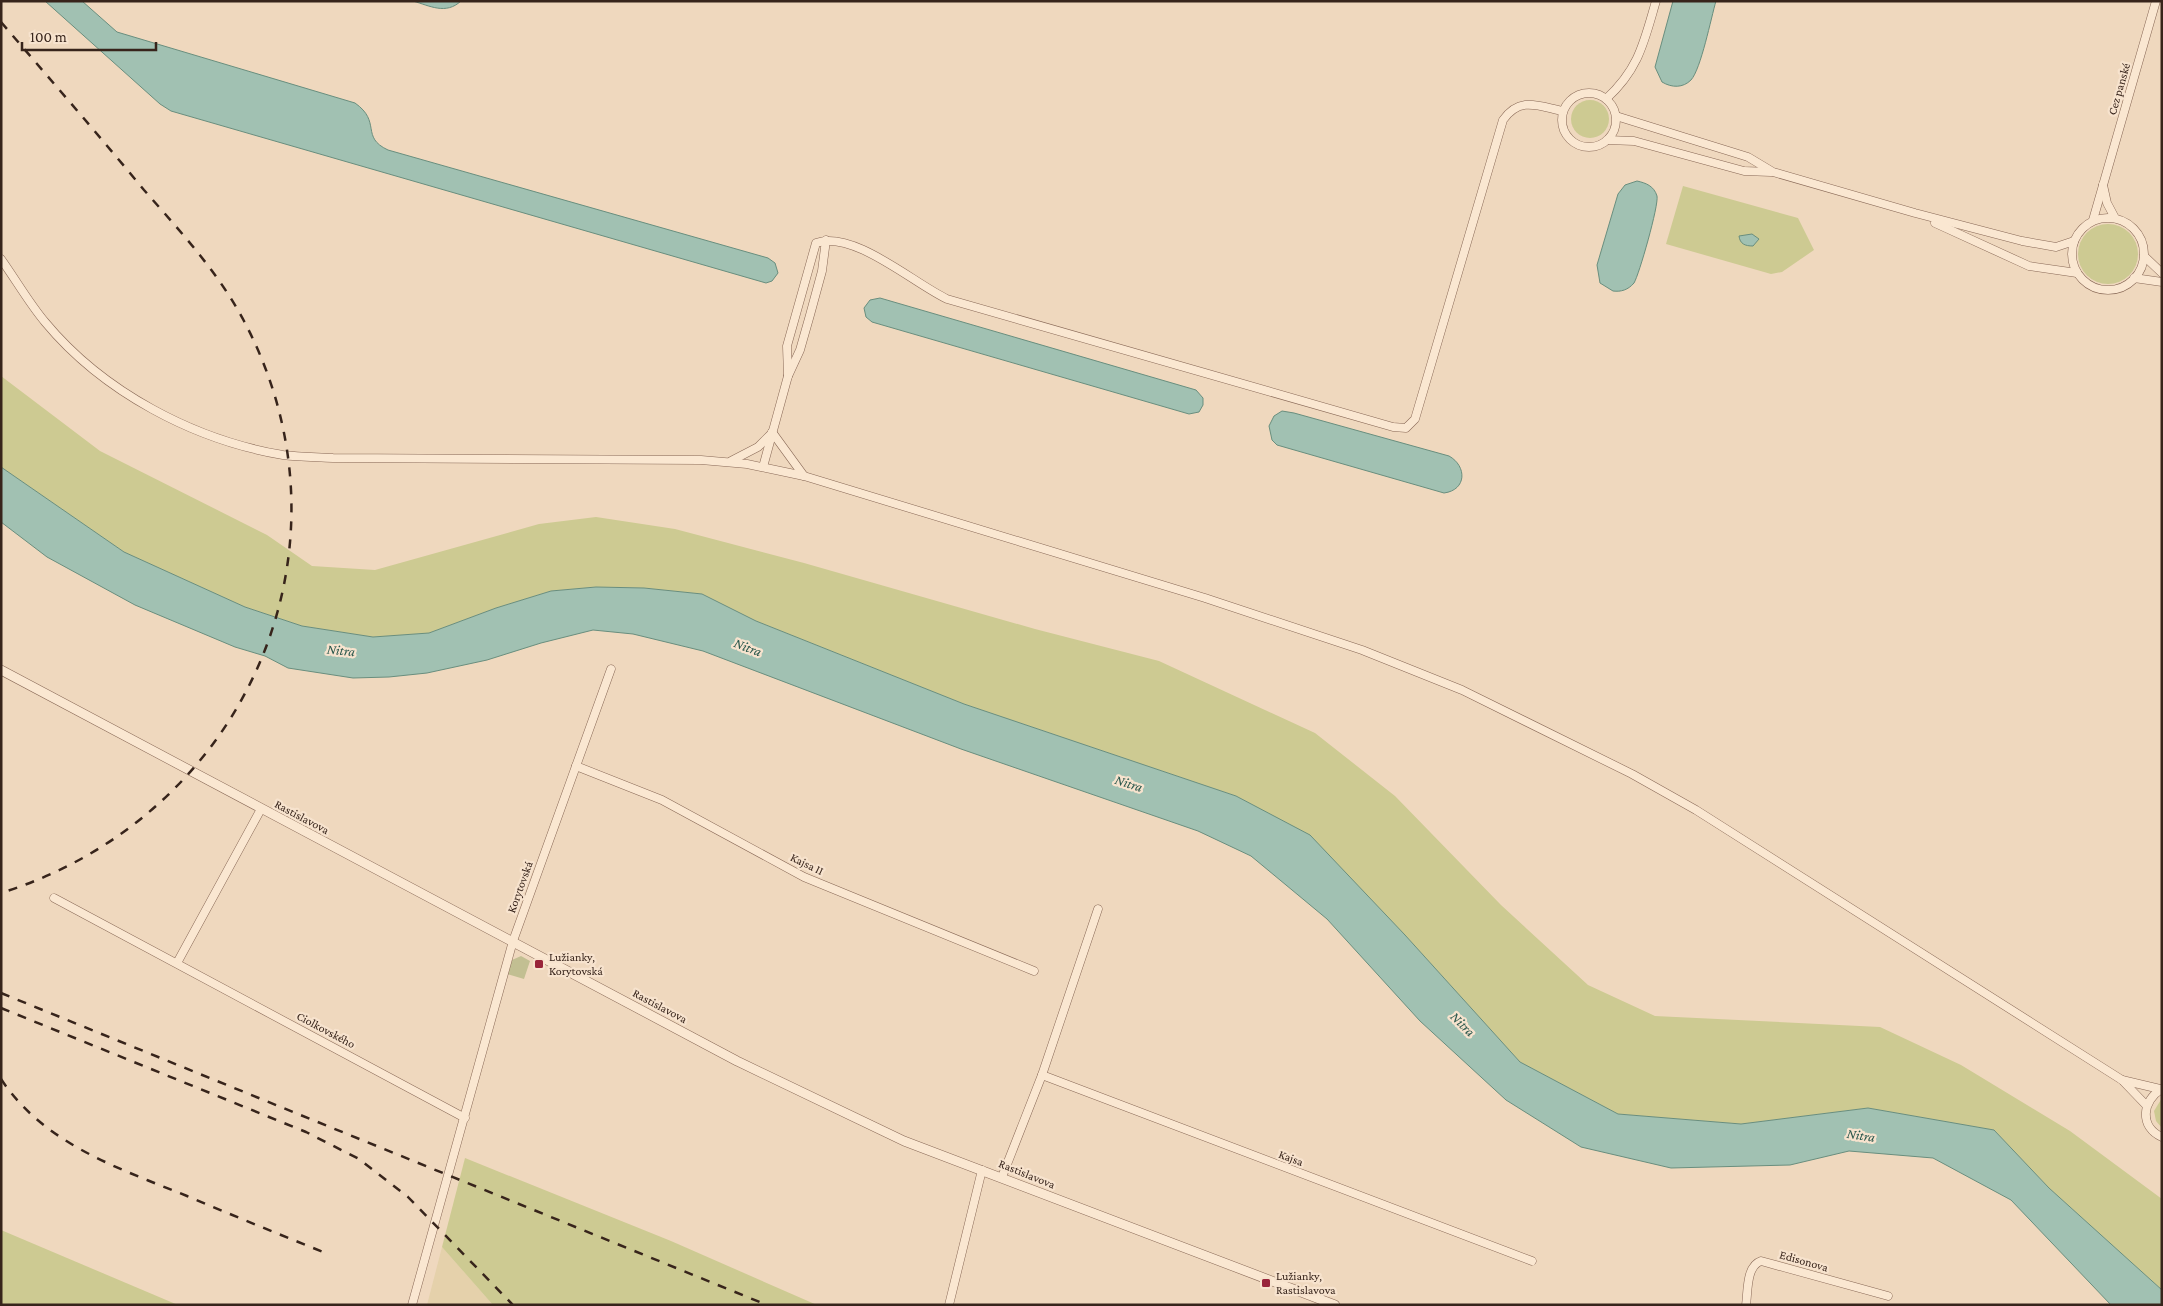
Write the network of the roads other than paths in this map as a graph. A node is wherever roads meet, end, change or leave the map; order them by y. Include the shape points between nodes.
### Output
1 (1656, 1) edge
2 (2156, 1) edge
3 (1606, 99) junction
4 (1563, 111) junction
5 (1616, 116) junction
6 (1607, 140) junction
7 (1774, 172) junction
8 (2103, 183) junction
9 (1914, 213) junction
10 (2115, 218) junction
11 (2093, 220) junction
12 (826, 240) junction
13 (2074, 241) junction
14 (2144, 256) junction
15 (1, 259) edge
16 (2077, 273) junction
17 (2162, 273) edge
18 (2134, 278) junction
19 (2162, 282) edge
20 (788, 376) junction
21 (772, 432) junction
22 (731, 462) junction
23 (763, 467) junction
24 (804, 476) junction
25 (611, 668) dead end
26 (1, 670) edge
27 (576, 766) junction
28 (261, 809) junction
29 (54, 898) dead end
30 (1098, 909) dead end
31 (513, 941) junction
32 (177, 963) junction
33 (1034, 970) dead end
34 (1042, 1075) junction
35 (2122, 1080) junction
36 (2161, 1089) edge
37 (2146, 1105) junction
38 (465, 1118) junction
39 (2162, 1137) edge
40 (982, 1170) junction
41 (1002, 1177) junction
42 (1532, 1261) dead end
43 (1888, 1296) dead end
44 (412, 1305) edge
45 (949, 1305) edge
46 (1335, 1305) edge
47 (1746, 1305) edge

1 - 3 street via 1640,56 1621,86
2 - 8 street, Cez panské
3 - 4 street via 1587,93 1577,96
3 - 5 street
4 - 6 street via 1562,123 1574,142 1597,146
4 - 12 street via 1524,103 1511,109 1503,120 1416,419 1406,428 1393,427 947,299 869,252
5 - 6 street via 1616,125
5 - 7 street via 1748,157
6 - 7 street via 1634,141 1744,171
7 - 9 street
8 - 10 street via 2107,203
8 - 11 street, Cez panské
9 - 13 street via 2031,243 2056,247
9 - 16 street via 2029,266
10 - 11 street
10 - 14 street via 2137,232
11 - 13 street, Cez panské
12 - 20 street via 822,271 810,315
12 - 20 street via 816,243 796,311 787,346
13 - 16 street via 2072,259
14 - 17 street
14 - 18 street
15 - 22 street via 45,322 88,365 175,422 243,445 284,455 333,458
16 - 18 street via 2092,286 2102,289 2114,289
18 - 19 street
20 - 21 street
21 - 22 street via 758,447
21 - 23 street
21 - 24 street
22 - 23 street
23 - 24 street
24 - 35 street via 1205,598 1362,650 1462,690 1623,769 1696,810
25 - 27 street, Korytovská
26 - 28 street, Rastislavova
27 - 31 street, Korytovská
27 - 33 street, Kajsa II via 662,800 804,877
28 - 31 street, Rastislavova
28 - 32 street
29 - 32 street, Ciolkovského
30 - 34 street
31 - 38 street, Korytovská
31 - 40 street, Rastislavova via 816,1101 904,1141
32 - 38 street, Ciolkovského
34 - 41 street
34 - 42 street, Kajsa
35 - 36 street
35 - 37 street
36 - 37 street
37 - 39 street via 2145,1116 2149,1126
38 - 44 street, Korytovská
40 - 41 street, Rastislavova
40 - 45 street
41 - 46 street, Rastislavova
43 - 47 street, Edisonova via 1760,1261 1754,1265 1750,1275

